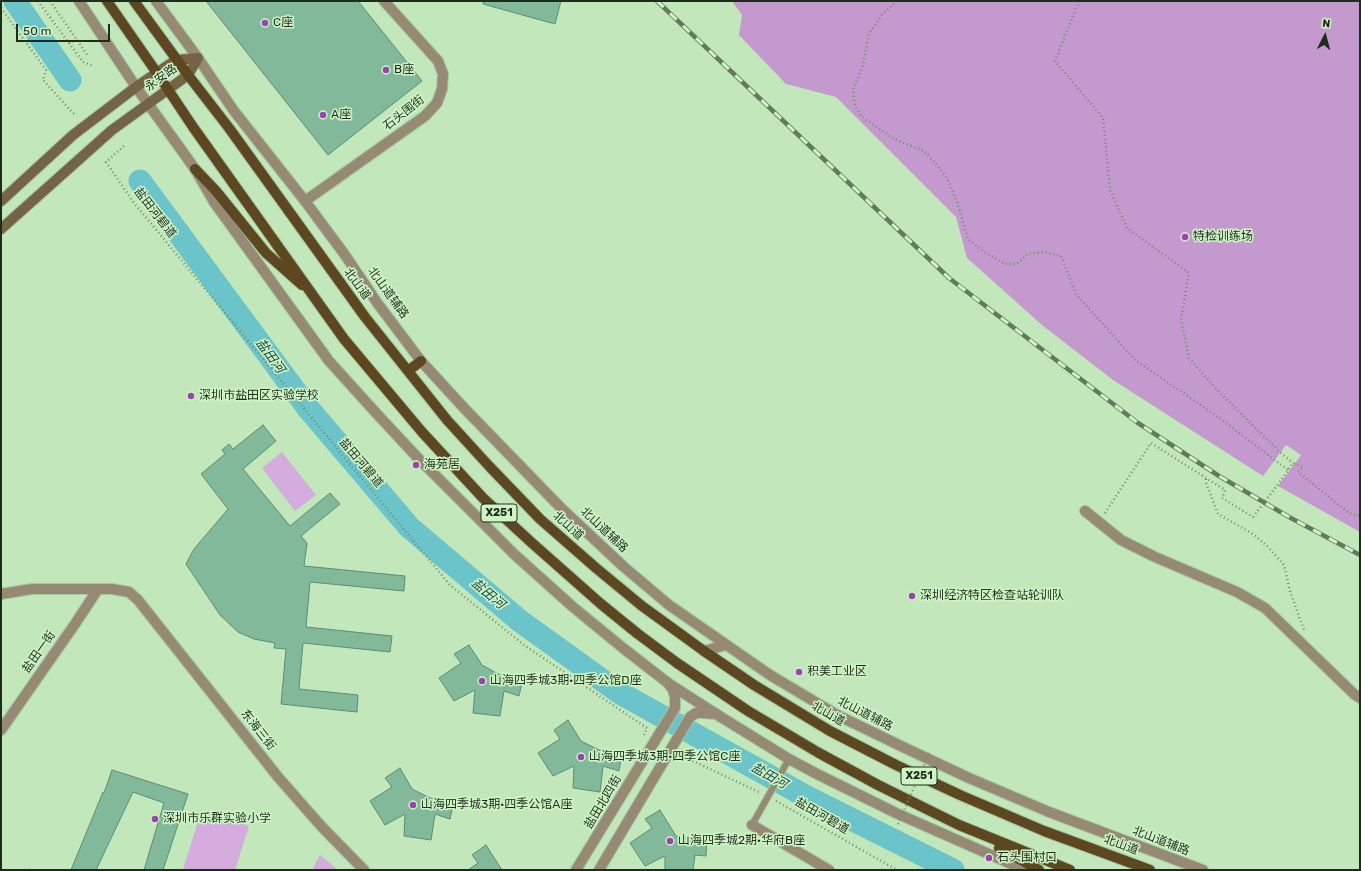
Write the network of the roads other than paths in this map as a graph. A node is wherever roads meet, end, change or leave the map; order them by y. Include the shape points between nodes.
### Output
1 (79, 1) edge
2 (107, 1) edge
3 (134, 1) edge
4 (156, 1) edge
5 (384, 1) edge
6 (198, 58) junction
7 (176, 60) junction
8 (157, 73) junction
9 (188, 75) junction
10 (136, 87) junction
11 (168, 90) junction
12 (148, 103) junction
13 (195, 169) junction
14 (1, 201) edge
15 (304, 201) junction
16 (1, 229) edge
17 (315, 296) junction
18 (421, 361) junction
19 (408, 371) junction
20 (1085, 511) dead end
21 (98, 589) junction
22 (1, 594) edge
23 (726, 645) junction
24 (704, 652) junction
25 (668, 683) junction
26 (1360, 698) edge
27 (716, 714) junction
28 (1, 730) edge
29 (789, 759) junction
30 (752, 825) joint
31 (959, 825) junction
32 (364, 870) edge
33 (576, 870) edge
34 (599, 870) edge
35 (829, 870) edge
36 (1024, 870) edge
37 (1039, 870) edge
38 (1070, 870) edge
39 (1150, 870) edge
40 (1203, 870) edge

1 - 10 street
2 - 8 main road, X251
3 - 7 main road, 北山道 / X251
4 - 6 street, 北山道辅路
5 - 15 street, 石头围街 via 438,61 443,74 437,104 425,116
6 - 7 main road, 永安路
6 - 9 main road, 永安路
6 - 15 street, 北山道辅路 via 234,111
7 - 8 main road, 永安路
7 - 9 main road, 北山道 / X251
8 - 10 main road, 永安路
8 - 11 main road, X251
9 - 11 main road, 永安路
9 - 19 main road, 北山道 / X251 via 365,317
10 - 12 street
10 - 14 main road, 永安路 via 73,135
11 - 12 main road, 永安路
11 - 17 main road, X251
12 - 13 street
12 - 16 main road, 永安路 via 112,130
13 - 17 main road via 266,253
13 - 25 street via 214,202 329,361 377,414 514,554 573,607
15 - 18 street, 北山道辅路
17 - 31 main road, X251 via 344,339 422,432 483,498 607,609 677,663 748,711 878,785
18 - 19 main road
18 - 23 street, 北山道辅路 via 562,509 624,567
19 - 24 main road, 北山道 / X251 via 447,420 540,519 642,606
20 - 26 street via 1121,540 1237,592 1265,608
21 - 22 street via 32,589
21 - 28 street, 盐田一街
21 - 32 street, 东海三街 via 129,592 138,600 278,777 322,828
23 - 24 street
23 - 40 street, 北山道辅路 via 770,675 838,715 902,747 1049,812
24 - 39 main road, 北山道 / X251 via 830,730 896,765 1044,831
25 - 27 street
25 - 33 street, 盐田北四街 via 675,697 675,708
27 - 29 street
27 - 34 street via 696,713 690,717
29 - 30 lane
29 - 36 street via 896,813
30 - 35 street
31 - 37 main road
31 - 38 main road, X251

